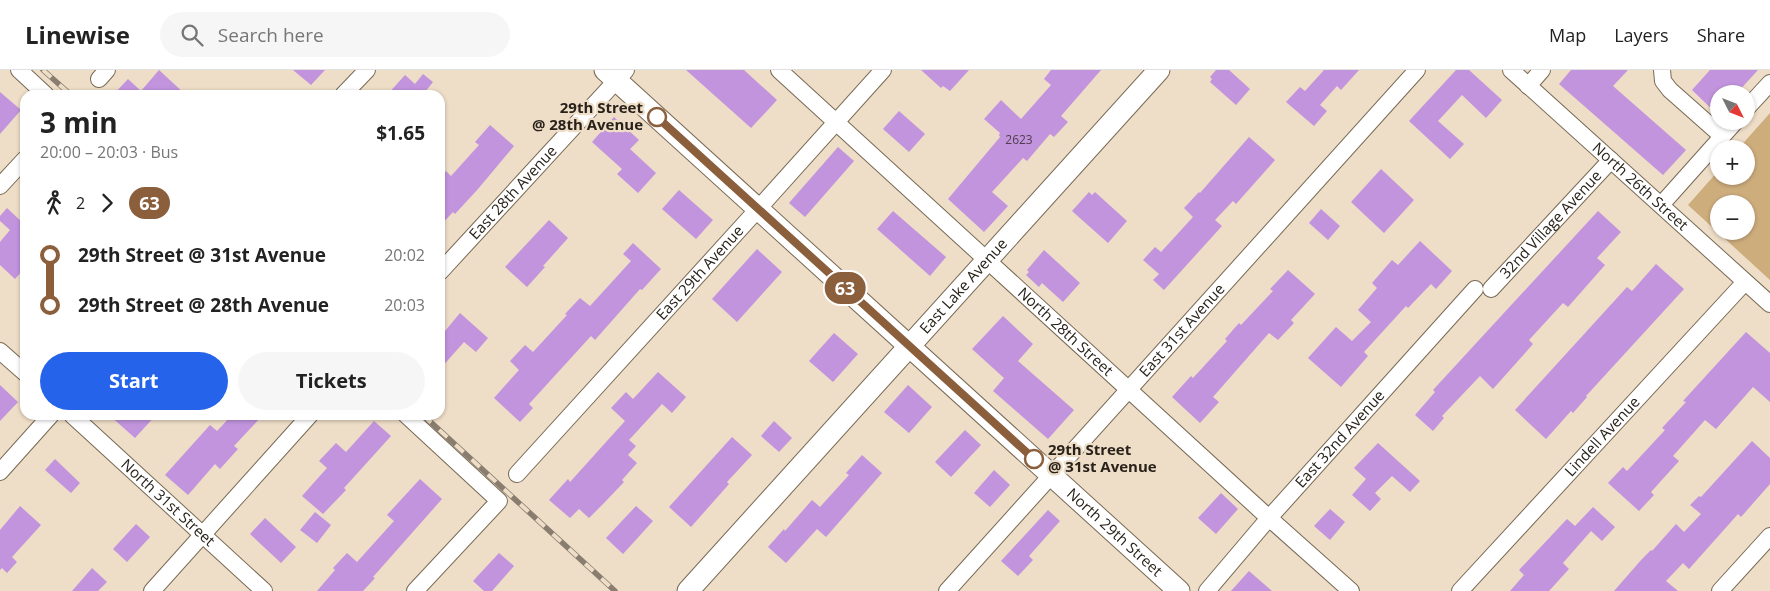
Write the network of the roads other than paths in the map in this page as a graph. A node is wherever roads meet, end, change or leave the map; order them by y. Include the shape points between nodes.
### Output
1 (19, 70) edge
2 (367, 70) edge
3 (779, 70) edge
4 (883, 70) edge
5 (1159, 70) edge
6 (1417, 70) edge
7 (1511, 70) edge
8 (1542, 70) edge
9 (1662, 70) edge
10 (616, 73) edge
11 (1770, 83) edge
12 (1528, 86) junction
13 (41, 90) edge
14 (349, 90) edge
15 (1755, 99) edge
16 (837, 121) junction
17 (1728, 130) edge
18 (1722, 136) junction
19 (1611, 160) junction
20 (20, 164) edge
21 (0, 186) edge
22 (1661, 205) junction
23 (758, 209) junction
24 (988, 260) junction
25 (445, 266) edge
26 (1745, 282) junction
27 (1483, 289) joint
28 (1770, 304) edge
29 (909, 346) junction
30 (0, 351) edge
31 (20, 369) edge
32 (1129, 389) junction
33 (47, 420) edge
34 (77, 420) edge
35 (306, 420) edge
36 (411, 420) edge
37 (0, 472) edge
38 (517, 474) dead end
39 (1052, 475) junction
40 (1269, 518) junction
41 (202, 535) junction
42 (1770, 536) edge
43 (152, 591) edge
44 (264, 591) edge
45 (415, 591) edge
46 (688, 591) edge
47 (947, 591) edge
48 (1179, 591) edge
49 (1207, 591) edge
50 (1351, 591) edge
51 (1460, 591) edge
52 (1720, 591) edge

1 - 13 street
2 - 14 street
3 - 16 street, North 28th Street
4 - 16 street, East 29th Avenue
5 - 24 street, East Lake Avenue
6 - 32 street, East 31st Avenue
7 - 12 street, North 26th Street
8 - 12 street
9 - 18 street via 1663,82 1670,90
10 - 23 street, North 29th Street
10 - 25 street, East 28th Avenue
11 - 15 street
12 - 19 street, North 26th Street
16 - 23 street, East 29th Avenue
16 - 24 street, North 28th Street
17 - 18 street
18 - 22 street
19 - 22 street, North 26th Street
19 - 27 street, 32nd Village Avenue
20 - 21 street
22 - 26 street, North 26th Street
23 - 29 street, North 29th Street
23 - 38 street, East 29th Avenue
24 - 29 street, East Lake Avenue
24 - 32 street, North 28th Street
26 - 28 street, North 26th Street
26 - 51 street, Lindell Avenue
27 - 40 street, East 32nd Avenue
29 - 39 street, North 29th Street
29 - 46 street, East Lake Avenue
30 - 31 street
32 - 39 street, East 31st Avenue
32 - 40 street, North 28th Street
33 - 37 street
34 - 41 street, North 31st Street
35 - 41 street
36 - 45 street via 499,501
39 - 47 street, East 31st Avenue
39 - 48 street, North 29th Street
40 - 49 street, East 32nd Avenue
40 - 50 street, North 28th Street
41 - 43 street
41 - 44 street, North 31st Street
42 - 52 street

